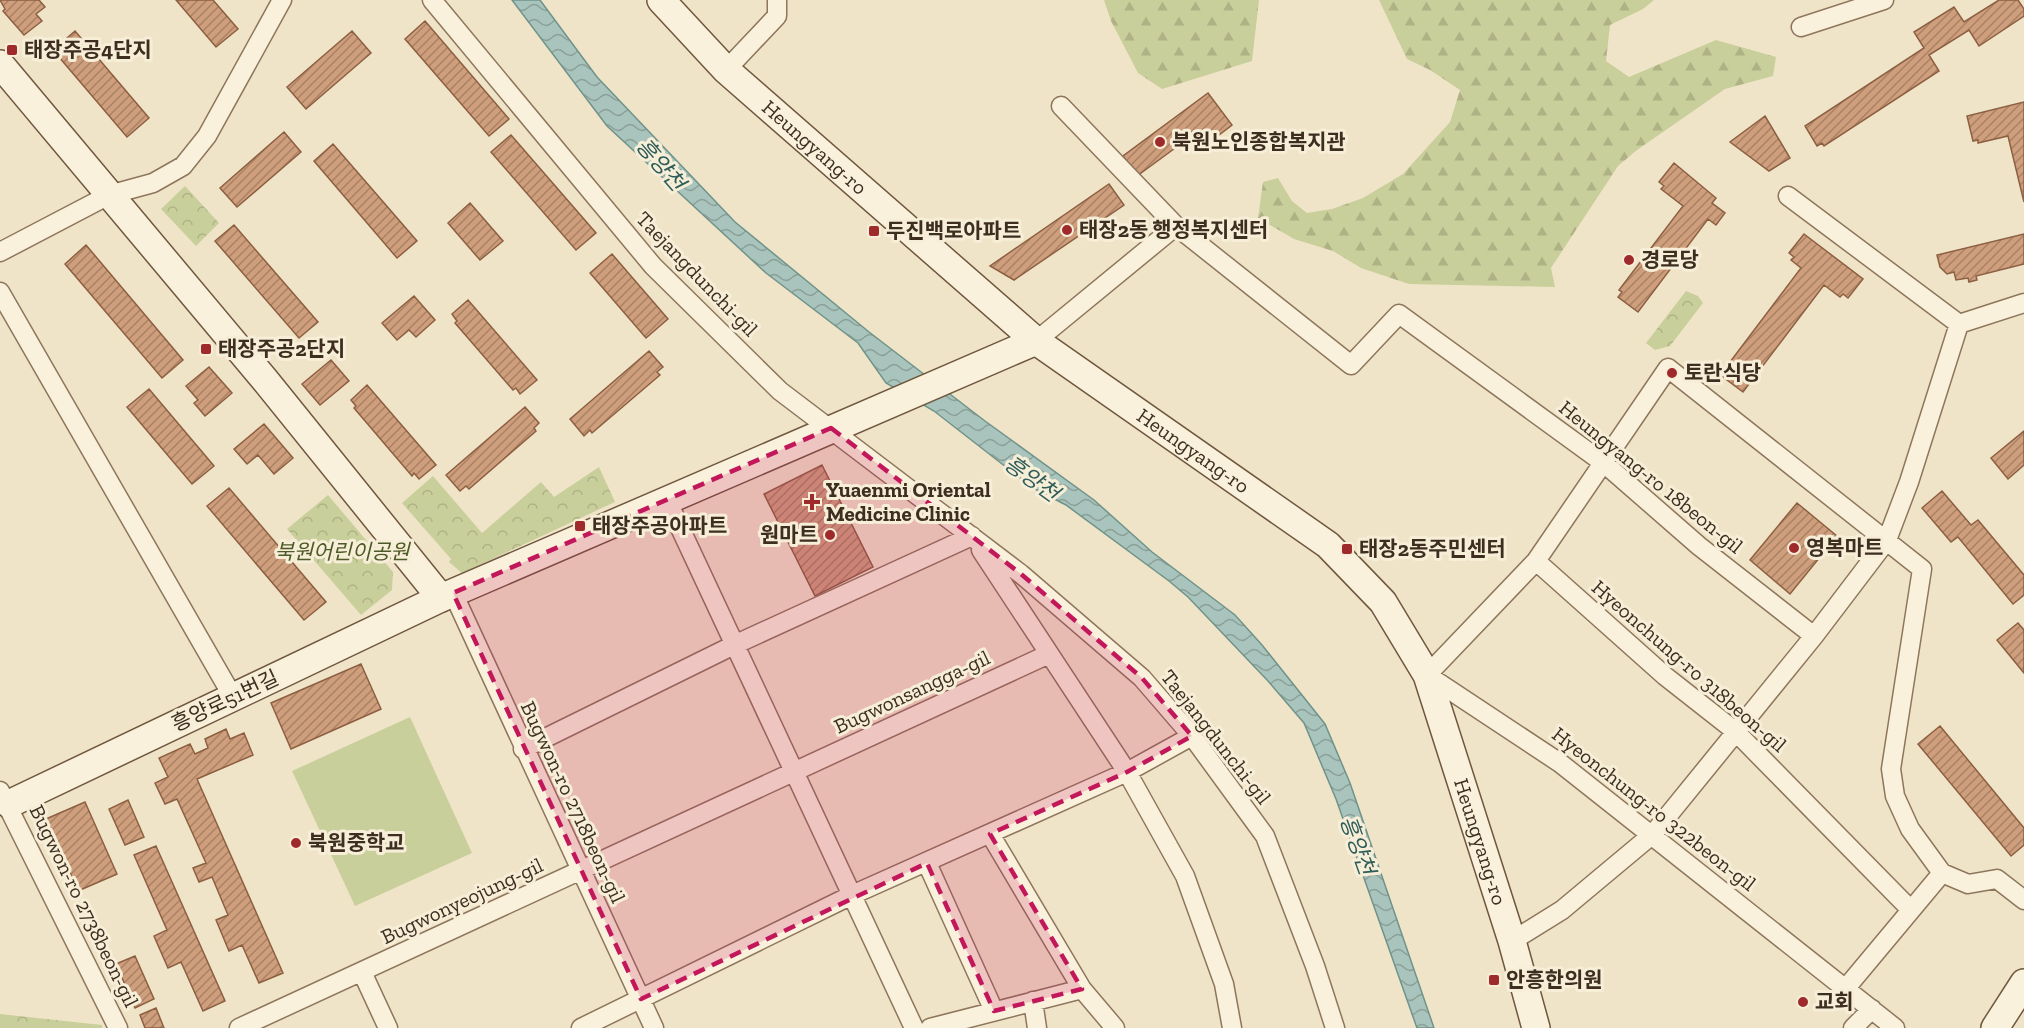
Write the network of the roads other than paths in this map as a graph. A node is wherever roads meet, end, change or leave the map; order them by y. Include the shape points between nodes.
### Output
1 (282, 0) edge
2 (432, 0) edge
3 (661, 0) edge
4 (777, 0) edge
5 (1884, 0) edge
6 (1801, 27) dead end
7 (0, 64) edge
8 (726, 70) junction
9 (1061, 106) dead end
10 (110, 195) junction
11 (1788, 196) dead end
12 (1176, 226) junction
13 (0, 252) edge
14 (0, 292) edge
15 (2024, 303) edge
16 (1959, 324) junction
17 (1025, 346) junction
18 (839, 424) junction
19 (1605, 464) junction
20 (667, 500) junction
21 (972, 536) junction
22 (1887, 540) junction
23 (1536, 561) junction
24 (447, 596) junction
25 (1814, 636) junction
26 (734, 645) junction
27 (1048, 654) junction
28 (1427, 675) junction
29 (233, 697) junction
30 (1735, 731) junction
31 (1191, 736) junction
32 (523, 748) junction
33 (795, 772) junction
34 (1127, 772) junction
35 (3, 800) edge
36 (990, 834) junction
37 (1653, 834) junction
38 (927, 863) junction
39 (580, 871) junction
40 (1942, 873) junction
41 (852, 895) junction
42 (2024, 900) edge
43 (1911, 910) junction
44 (1512, 940) junction
45 (362, 972) junction
46 (2024, 982) edge
47 (1846, 988) junction
48 (1082, 989) junction
49 (641, 999) junction
50 (1033, 1001) junction
51 (1872, 1010) junction
52 (994, 1011) junction
53 (118, 1028) edge
54 (239, 1028) edge
55 (388, 1028) edge
56 (581, 1028) edge
57 (654, 1028) edge
58 (914, 1028) edge
59 (930, 1028) edge
60 (1036, 1028) edge
61 (1115, 1028) edge
62 (1232, 1028) edge
63 (1335, 1028) edge
64 (1536, 1028) edge
65 (1853, 1028) edge
66 (1895, 1028) edge
67 (1995, 1028) edge

1 - 10 street via 207,136 183,166 153,183
2 - 18 street, Taejangdunchi-gil via 653,266 780,391
3 - 8 street, Heungyang-ro
4 - 8 street via 777,16
5 - 6 street
7 - 10 street
8 - 17 street, Heungyang-ro
9 - 12 street
10 - 13 street
10 - 24 street
11 - 16 street
12 - 17 street
12 - 19 street, Heungyang-ro 18beon-gil via 1351,365 1400,314
14 - 29 street
15 - 16 street
16 - 22 street
17 - 18 street, 흥양로51번길
17 - 28 street, Heungyang-ro via 1328,545 1383,602
18 - 20 street, 흥양로51번길
18 - 21 street, Taejangdunchi-gil
19 - 22 street via 1668,369
19 - 23 street
19 - 25 street, Heungyang-ro 18beon-gil via 1699,546
20 - 24 street, 흥양로51번길
20 - 26 street
21 - 26 street
21 - 27 street
21 - 31 street, Taejangdunchi-gil via 1142,678
22 - 25 street
22 - 40 street via 1922,569 1891,769 1895,796 1910,829
23 - 28 street
23 - 30 street, Hyeonchung-ro 318beon-gil via 1665,676
24 - 29 street, 흥양로51번길
24 - 32 street, Bugwon-ro 2718beon-gil
25 - 30 street
26 - 32 street
26 - 33 street
27 - 33 street, Bugwonsangga-gil
27 - 34 street
28 - 37 street, Hyeonchung-ro 322beon-gil via 1560,763
28 - 44 street, Heungyang-ro
29 - 35 street, 흥양로51번길
30 - 37 street
30 - 43 street, Hyeonchung-ro 318beon-gil
31 - 34 street
31 - 63 street, Taejangdunchi-gil via 1264,836
32 - 39 street, Bugwon-ro 2718beon-gil
33 - 39 street, Bugwonsangga-gil
33 - 41 street
34 - 36 street
34 - 62 street via 1185,876 1224,984
35 - 53 street, Bugwon-ro 2738beon-gil
36 - 38 street
36 - 48 street
37 - 44 street via 1562,910
37 - 47 street, Hyeonchung-ro 322beon-gil
38 - 41 street
38 - 52 street
39 - 45 street, Bugwonyeojung-gil
39 - 49 street, Bugwon-ro 2718beon-gil
40 - 42 street via 1968,884 1997,879
40 - 43 street
41 - 49 street
41 - 58 street
43 - 47 street
44 - 64 street, Heungyang-ro
45 - 54 street, Bugwonyeojung-gil
45 - 55 street
46 - 67 street
47 - 51 street, Hyeonchung-ro 322beon-gil
48 - 50 street
48 - 61 street
49 - 56 street
49 - 57 street, Bugwon-ro 2718beon-gil
50 - 52 street
50 - 60 street
51 - 65 street
51 - 66 street, Hyeonchung-ro 322beon-gil
52 - 59 street

